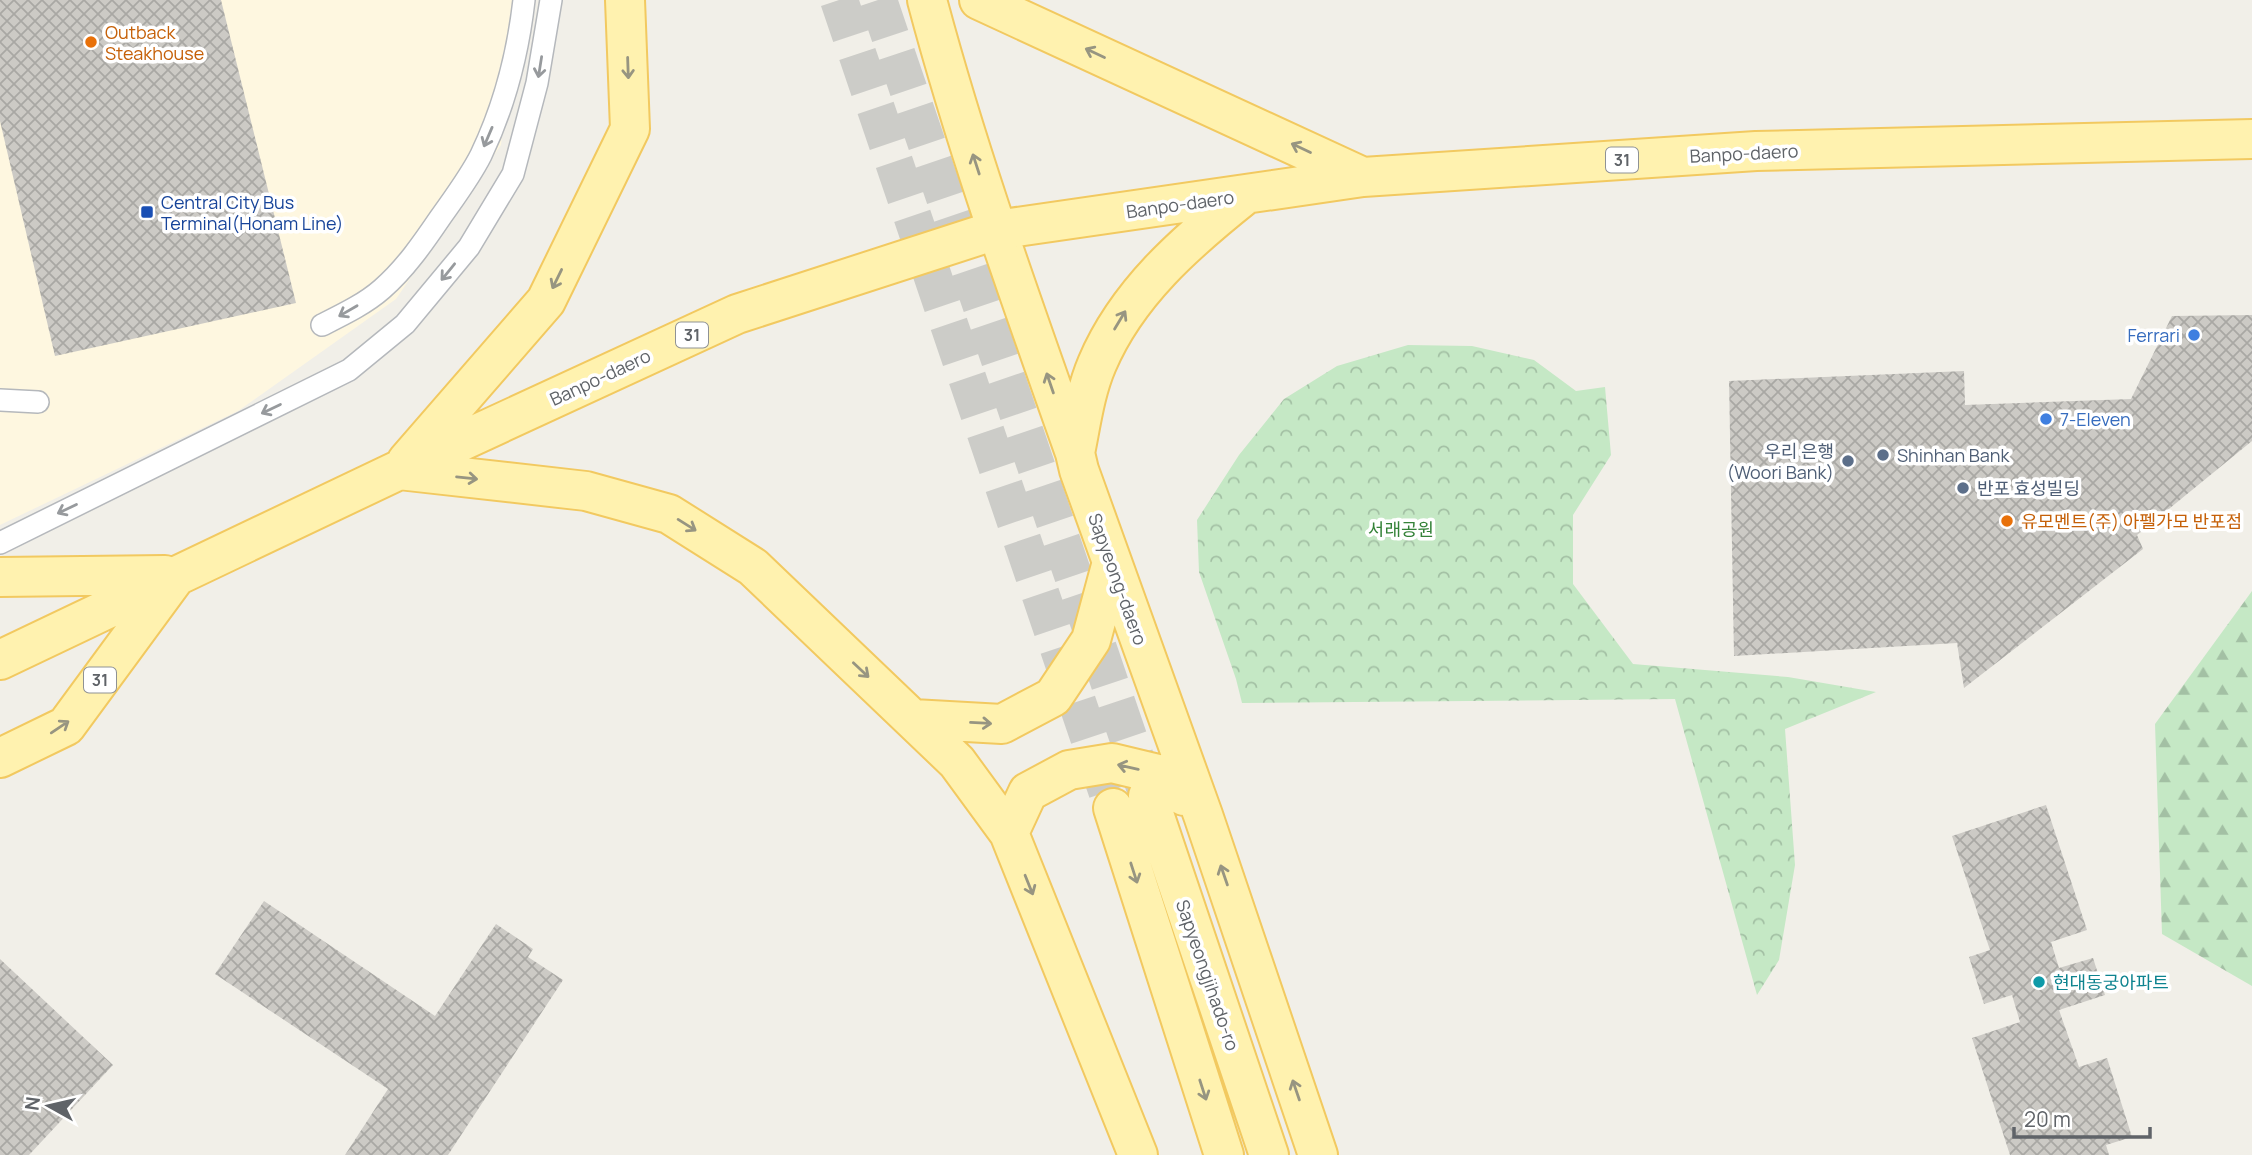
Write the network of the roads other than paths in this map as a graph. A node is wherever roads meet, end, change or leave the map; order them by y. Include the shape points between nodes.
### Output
1 (524, 0) edge
2 (551, 0) edge
3 (625, 0) edge
4 (928, 0) edge
5 (979, 0) edge
6 (2252, 139) edge
7 (1363, 177) junction
8 (1246, 194) junction
9 (996, 230) junction
10 (322, 324) dead end
11 (0, 400) edge
12 (38, 402) dead end
13 (1075, 453) junction
14 (399, 470) junction
15 (0, 543) edge
16 (1112, 562) junction
17 (177, 575) junction
18 (0, 577) edge
19 (0, 660) edge
20 (913, 719) junction
21 (0, 758) edge
22 (1203, 815) junction
23 (1009, 833) junction
24 (1138, 1155) edge
25 (1224, 1155) edge
26 (1269, 1155) edge
27 (1318, 1155) edge

1 -> 10 lane via 513,63 496,119 462,186 424,242 381,290
2 -> 15 lane via 537,83 513,174 469,247 405,324 349,370
3 -> 14 main road via 629,129 546,301
9 -> 4 main road, Sapyeong-daero
7 -> 5 main road
6 - 7 main road, Banpo-daero / 31 via 1756,151
7 - 8 main road, Banpo-daero / 31
8 - 9 main road, Banpo-daero / 31
13 -> 8 main road via 1096,365 1122,316 1198,232
13 -> 9 main road, Sapyeong-daero
9 - 14 main road, Banpo-daero / 31 via 737,314
11 - 12 lane
13 - 16 main road, Sapyeong-daero
14 - 17 main road, Banpo-daero / 31
14 -> 20 main road via 586,491 669,514 753,567
20 -> 16 main road via 1002,724 1053,697 1091,640
16 - 22 main road, Sapyeong-daero
17 - 18 main road, Banpo-daero / 31
17 - 19 main road, 31
21 -> 17 main road, Banpo-daero / 31 via 66,726
20 - 23 main road via 957,762
22 -> 23 main road via 1163,775 1112,764 1069,770 1028,792
27 -> 22 main road, Sapyeong-daero
23 -> 24 main road
26 -> 25 main road, Sapyeongjihado-ro via 1130,802

